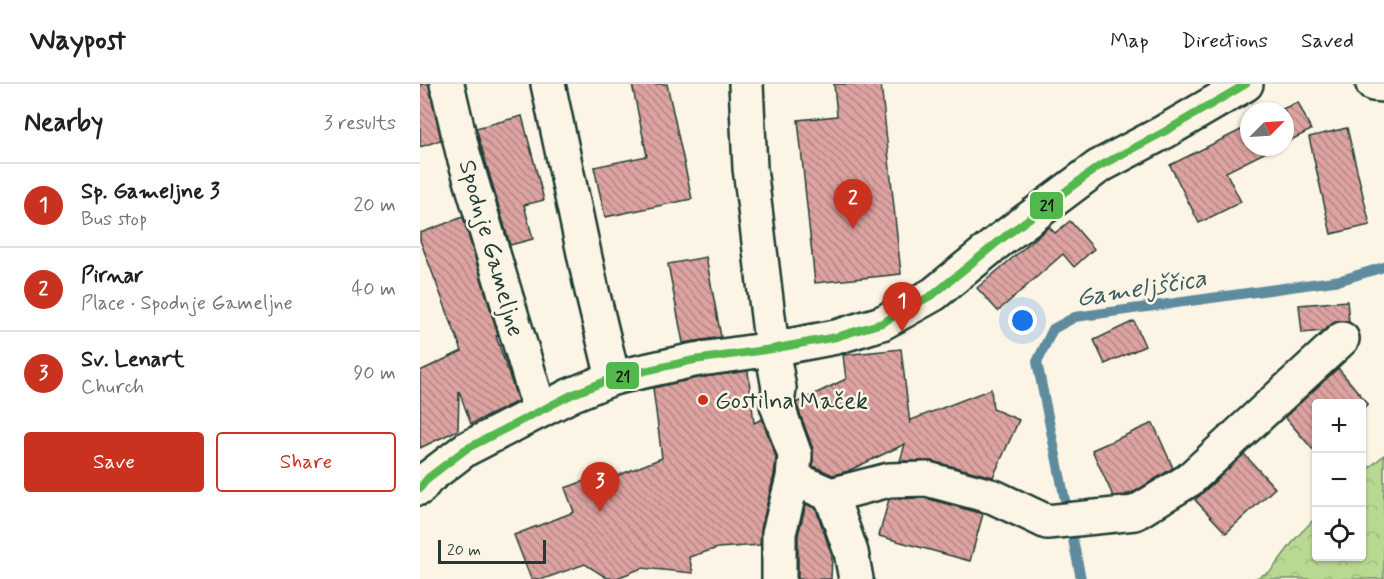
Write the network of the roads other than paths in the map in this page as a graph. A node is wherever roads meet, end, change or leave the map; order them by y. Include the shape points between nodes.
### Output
1 (447, 84) edge
2 (548, 84) edge
3 (746, 84) edge
4 (1246, 84) edge
5 (1373, 84) edge
6 (1384, 85) edge
7 (1342, 339) dead end
8 (772, 349) junction
9 (613, 378) junction
10 (540, 411) junction
11 (793, 478) junction
12 (420, 488) edge
13 (831, 495) junction
14 (778, 579) edge
15 (856, 579) edge

1 - 10 street, Spodnje Gameljne via 463,153
2 - 9 street
3 - 8 street via 750,168
4 - 8 street via 1098,166 934,294 882,323 836,337
5 - 6 street
7 - 13 street via 1189,480 1135,513 1047,522 994,497 927,479 889,480
8 - 9 street via 694,360
8 - 11 street via 779,388 777,405 795,455
9 - 10 street
10 - 12 street via 466,449
11 - 13 street
11 - 14 street via 779,533
13 - 15 street

